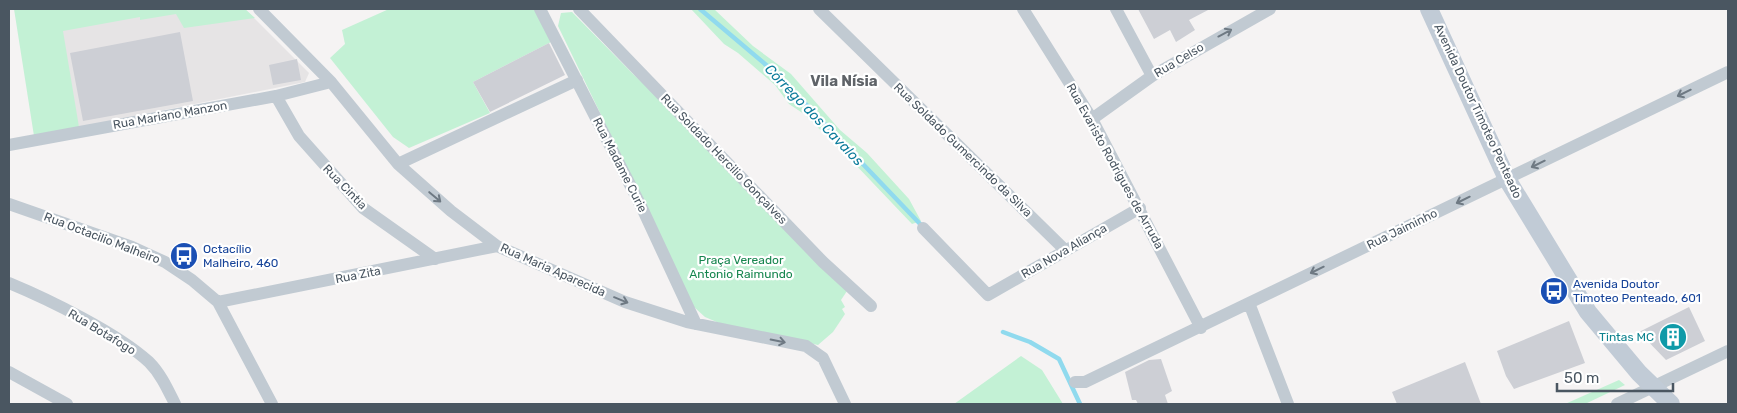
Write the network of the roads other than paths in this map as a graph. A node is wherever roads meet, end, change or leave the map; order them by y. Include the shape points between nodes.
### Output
1 (259, 9) edge
2 (579, 9) edge
3 (819, 9) edge
4 (1023, 9) edge
5 (1116, 9) edge
6 (1270, 9) edge
7 (1429, 9) edge
8 (545, 11) edge
9 (1728, 72) edge
10 (1152, 76) junction
11 (577, 80) junction
12 (331, 82) junction
13 (276, 96) junction
14 (1092, 119) junction
15 (9, 145) edge
16 (398, 164) junction
17 (1507, 179) junction
18 (9, 204) edge
19 (1140, 208) junction
20 (923, 228) dead end
21 (497, 246) junction
22 (1065, 250) junction
23 (434, 260) junction
24 (9, 283) edge
25 (218, 302) junction
26 (1248, 303) junction
27 (871, 306) dead end
28 (696, 324) junction
29 (1201, 328) junction
30 (1728, 351) edge
31 (9, 372) edge
32 (1075, 382) dead end
33 (1653, 388) junction
34 (67, 404) edge
35 (175, 404) edge
36 (272, 404) edge
37 (845, 404) edge
38 (1288, 404) edge
39 (1617, 404) edge
40 (1671, 404) edge

1 - 12 street, Rua Maria Aparecida
2 - 27 street, Rua Soldado Hercilio Gonçalves via 823,262
3 - 22 street, Rua Soldado Gumercindo da Silva
4 - 14 street, Rua Evaristo Rodrigues de Arruda
5 - 10 street
10 -> 6 street, Rua Celso
7 - 17 main road, Avenida Doutor Timoteo Penteado
8 - 11 street, Rua Madame Curie
9 -> 17 street, Rua Jaiminho
10 - 14 street, Rua Celso
11 - 16 street
11 - 28 street, Rua Madame Curie
12 - 13 street, Rua Mariano Manzon
12 - 16 street, Rua Maria Aparecida
13 - 15 street, Rua Mariano Manzon
13 - 23 street, Rua Cintia via 299,136 363,208
14 - 19 street, Rua Evaristo Rodrigues de Arruda
16 -> 21 street, Rua Maria Aparecida
17 -> 26 street, Rua Jaiminho
17 - 33 main road, Avenida Doutor Timoteo Penteado via 1588,312
18 - 25 street, Rua Octacilio Malheiro via 132,247 165,262
19 - 22 street, Rua Nova Aliança
19 - 29 street, Rua Evaristo Rodrigues de Arruda
20 - 22 street, Rua Nova Aliança via 988,295
21 - 23 street, Rua Zita
21 -> 28 street, Rua Maria Aparecida via 625,302
23 - 25 street, Rua Zita
24 - 35 street, Rua Botafogo via 74,314 126,345 149,363
25 - 36 street, Rua Octacilio Malheiro
26 - 29 street, Rua Jaiminho
26 - 38 street
28 -> 37 street, Rua Maria Aparecida via 814,350 827,364
29 - 32 street, Rua Jaiminho via 1085,382
30 - 33 street
31 - 34 street
33 - 39 street
33 - 40 main road, Avenida Doutor Timoteo Penteado

